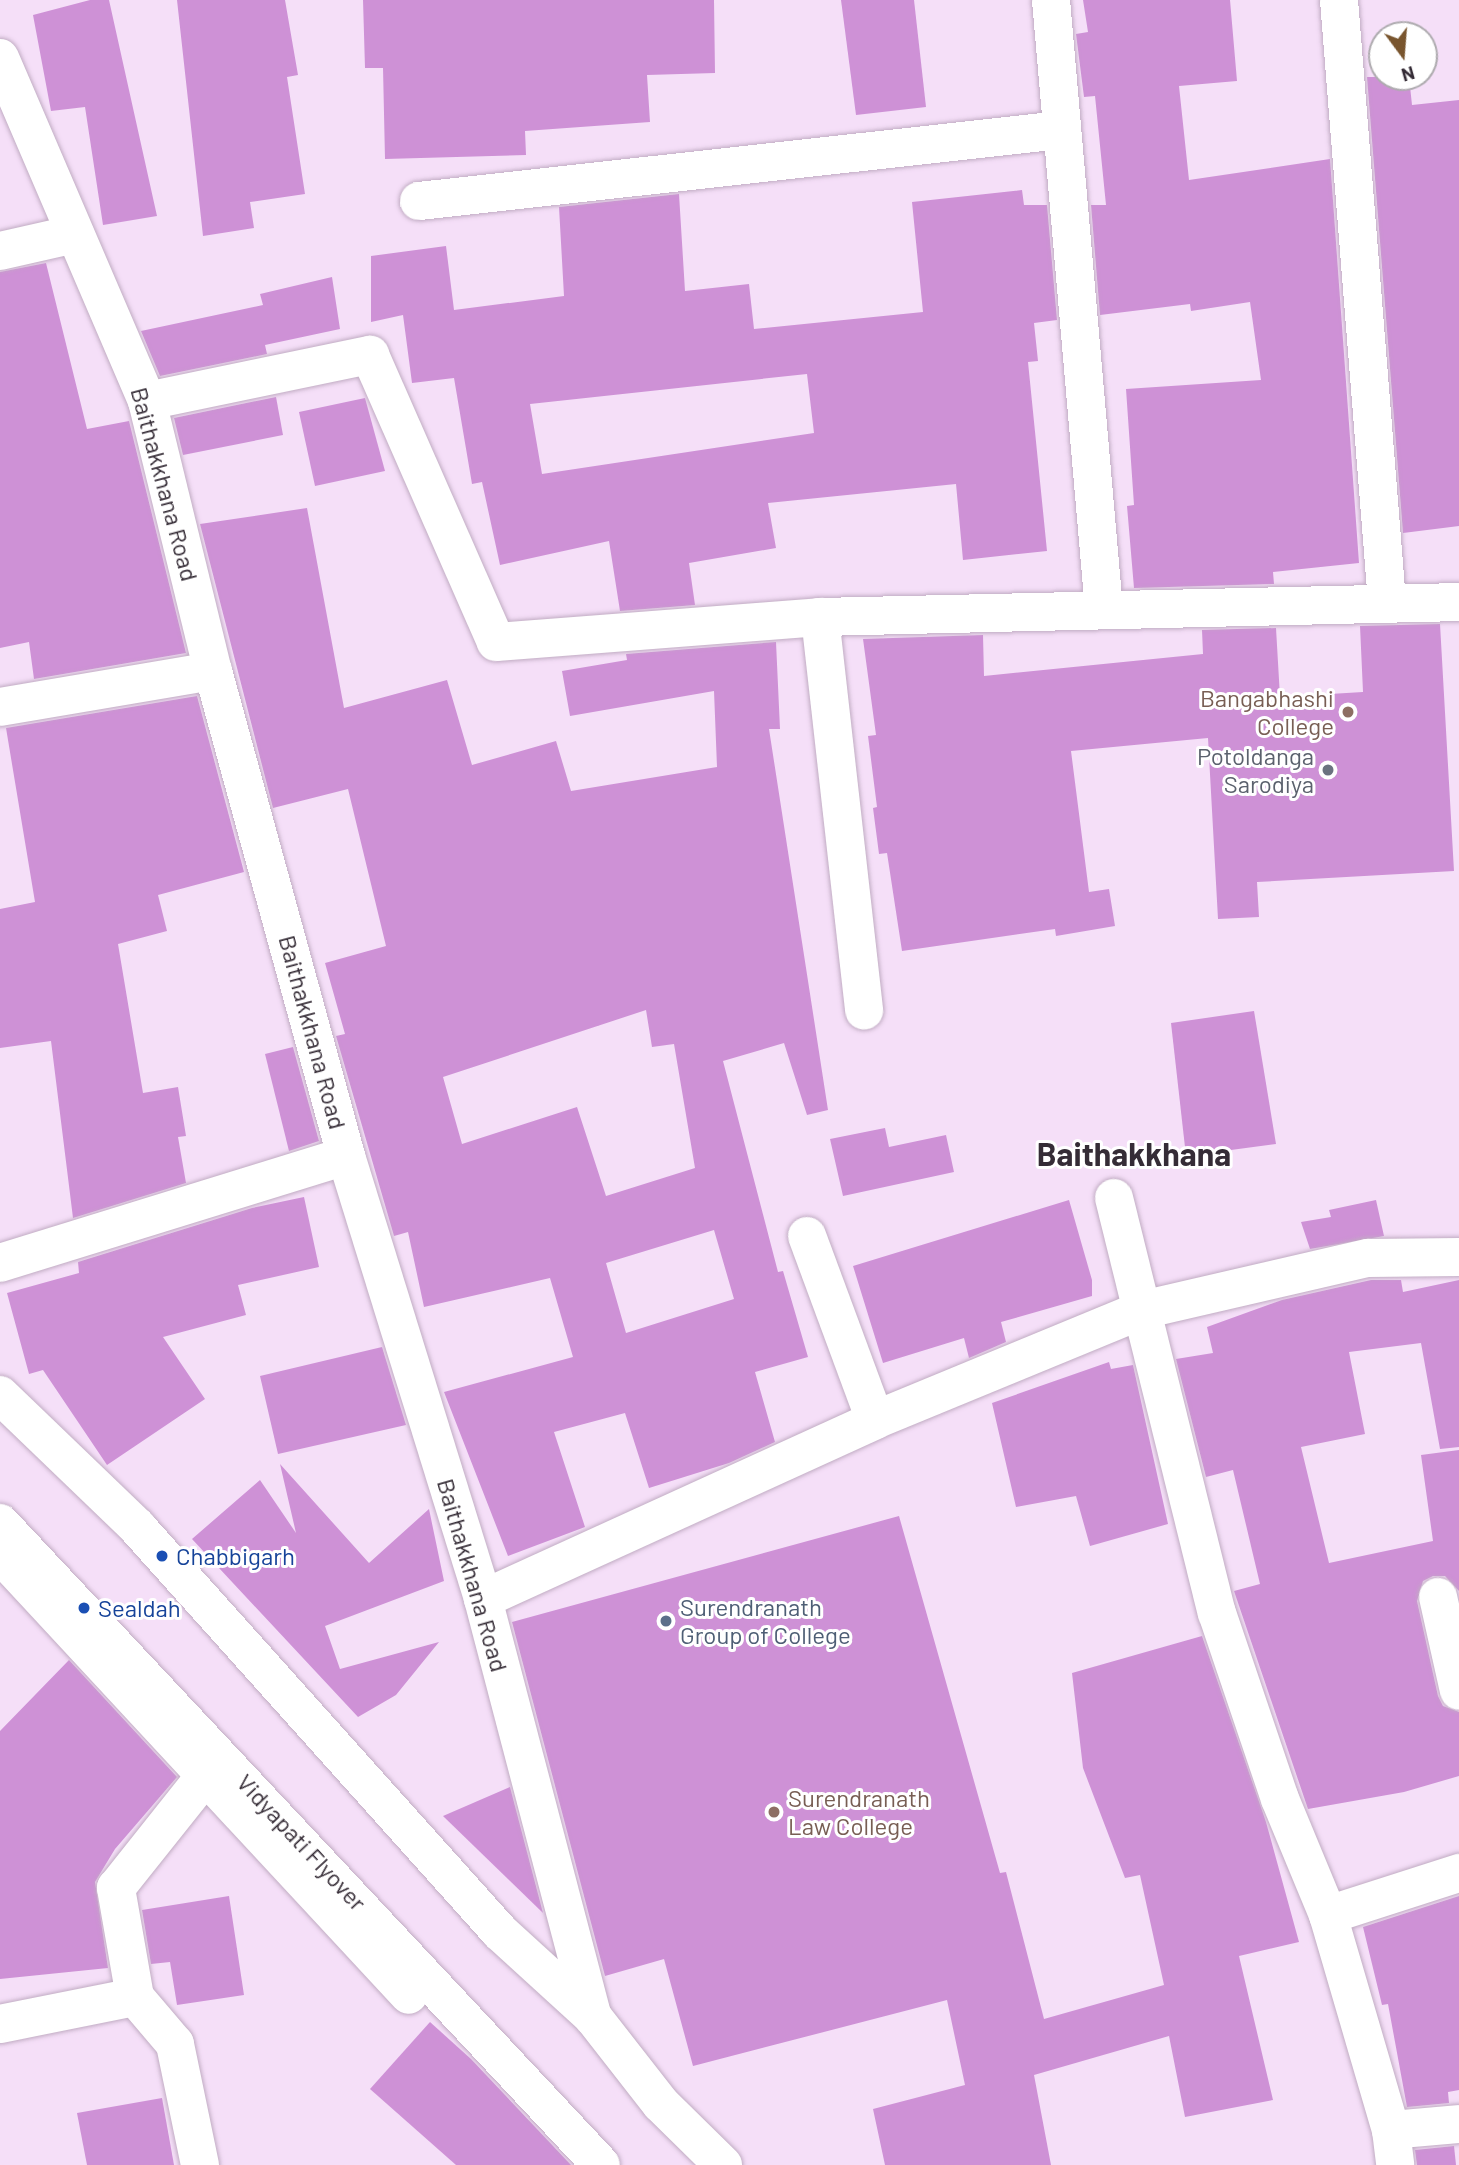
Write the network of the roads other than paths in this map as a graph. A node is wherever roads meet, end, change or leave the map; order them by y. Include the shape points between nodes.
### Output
1 (1051, 0) edge
2 (1339, 0) edge
3 (0, 58) edge
4 (1061, 130) junction
5 (419, 201) dead end
6 (75, 234) junction
7 (0, 251) edge
8 (147, 401) junction
9 (1387, 602) junction
10 (1459, 603) edge
11 (1104, 610) junction
12 (820, 617) junction
13 (213, 671) junction
14 (0, 707) edge
15 (864, 1011) dead end
16 (346, 1156) junction
17 (1114, 1198) dead end
18 (807, 1236) dead end
19 (1459, 1257) edge
20 (0, 1263) edge
21 (1142, 1310) junction
22 (0, 1377) edge
23 (0, 1395) edge
24 (875, 1420) junction
25 (0, 1523) edge
26 (137, 1527) junction
27 (0, 1554) edge
28 (1438, 1597) dead end
29 (483, 1599) junction
30 (1459, 1691) edge
31 (206, 1775) junction
32 (1459, 1873) edge
33 (1328, 1915) junction
34 (409, 1995) dead end
35 (135, 1997) junction
36 (593, 2017) junction
37 (0, 2024) edge
38 (1459, 2124) edge
39 (1393, 2147) edge
40 (200, 2165) edge
41 (601, 2165) edge
42 (723, 2165) edge

1 - 4 street
2 - 9 street
3 - 6 street, Baithakkhana Road
4 - 5 street
4 - 11 street
6 - 7 street
6 - 8 street, Baithakkhana Road
8 - 12 street via 370,355 496,642
8 - 13 street, Baithakkhana Road
9 - 10 street
9 - 11 street
11 - 12 street
12 - 15 street
13 - 14 street
13 - 16 street, Baithakkhana Road
16 - 20 street
16 - 29 street, Baithakkhana Road
17 - 21 street
18 - 24 street
19 - 21 street via 1368,1258
21 - 24 street
21 - 33 street via 1217,1613 1280,1800
22 - 26 street
23 - 26 street
24 - 29 street
25 - 41 street, Vidyapati Flyover
26 - 36 street
26 - 36 street via 500,1932
27 - 31 street
28 - 30 street
29 - 36 street, Baithakkhana Road
31 - 34 street
31 - 35 street via 116,1888
32 - 33 street
33 - 39 street
35 - 37 street
35 - 40 street via 175,2044
36 - 42 street via 661,2104
38 - 39 street

